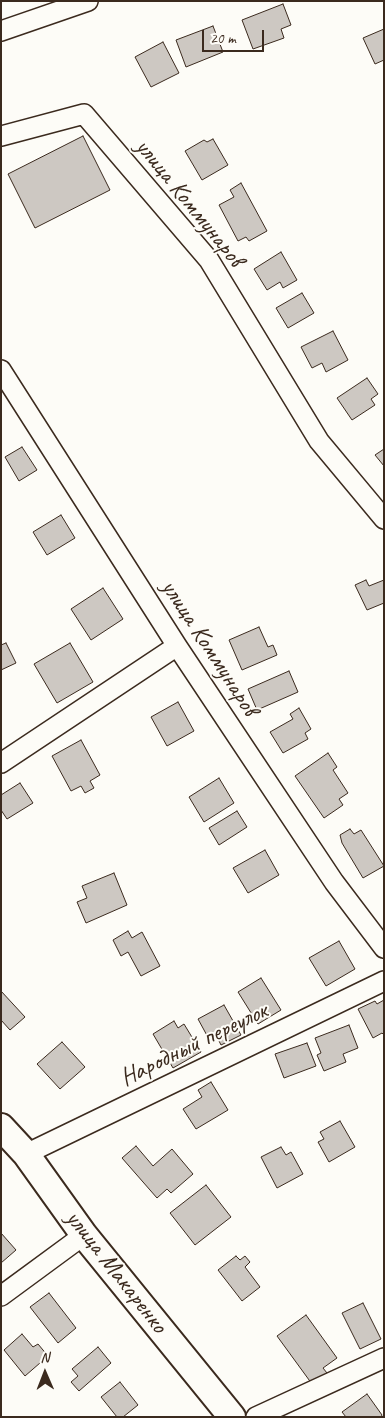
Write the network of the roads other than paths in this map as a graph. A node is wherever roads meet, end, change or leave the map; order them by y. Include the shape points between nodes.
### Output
1 (77, 3) edge
2 (1, 31) edge
3 (1, 136) edge
4 (1, 370) edge
5 (384, 519) edge
6 (177, 646) junction
7 (1, 763) edge
8 (384, 948) edge
9 (384, 981) edge
10 (1, 1127) edge
11 (26, 1154) junction
12 (84, 1235) junction
13 (1, 1296) edge
14 (384, 1358) edge
15 (232, 1417) edge
16 (256, 1417) edge

1 - 2 street
3 - 5 street, улица Коммунаров via 84,114 209,260 319,441
4 - 6 street, улица Коммунаров
6 - 7 street
6 - 8 street, улица Коммунаров via 334,882
9 - 11 street, Народный переулок
10 - 11 main road, улица Макаренко
11 - 12 main road, улица Макаренко
12 - 13 street
12 - 15 main road, улица Макаренко
14 - 16 street

